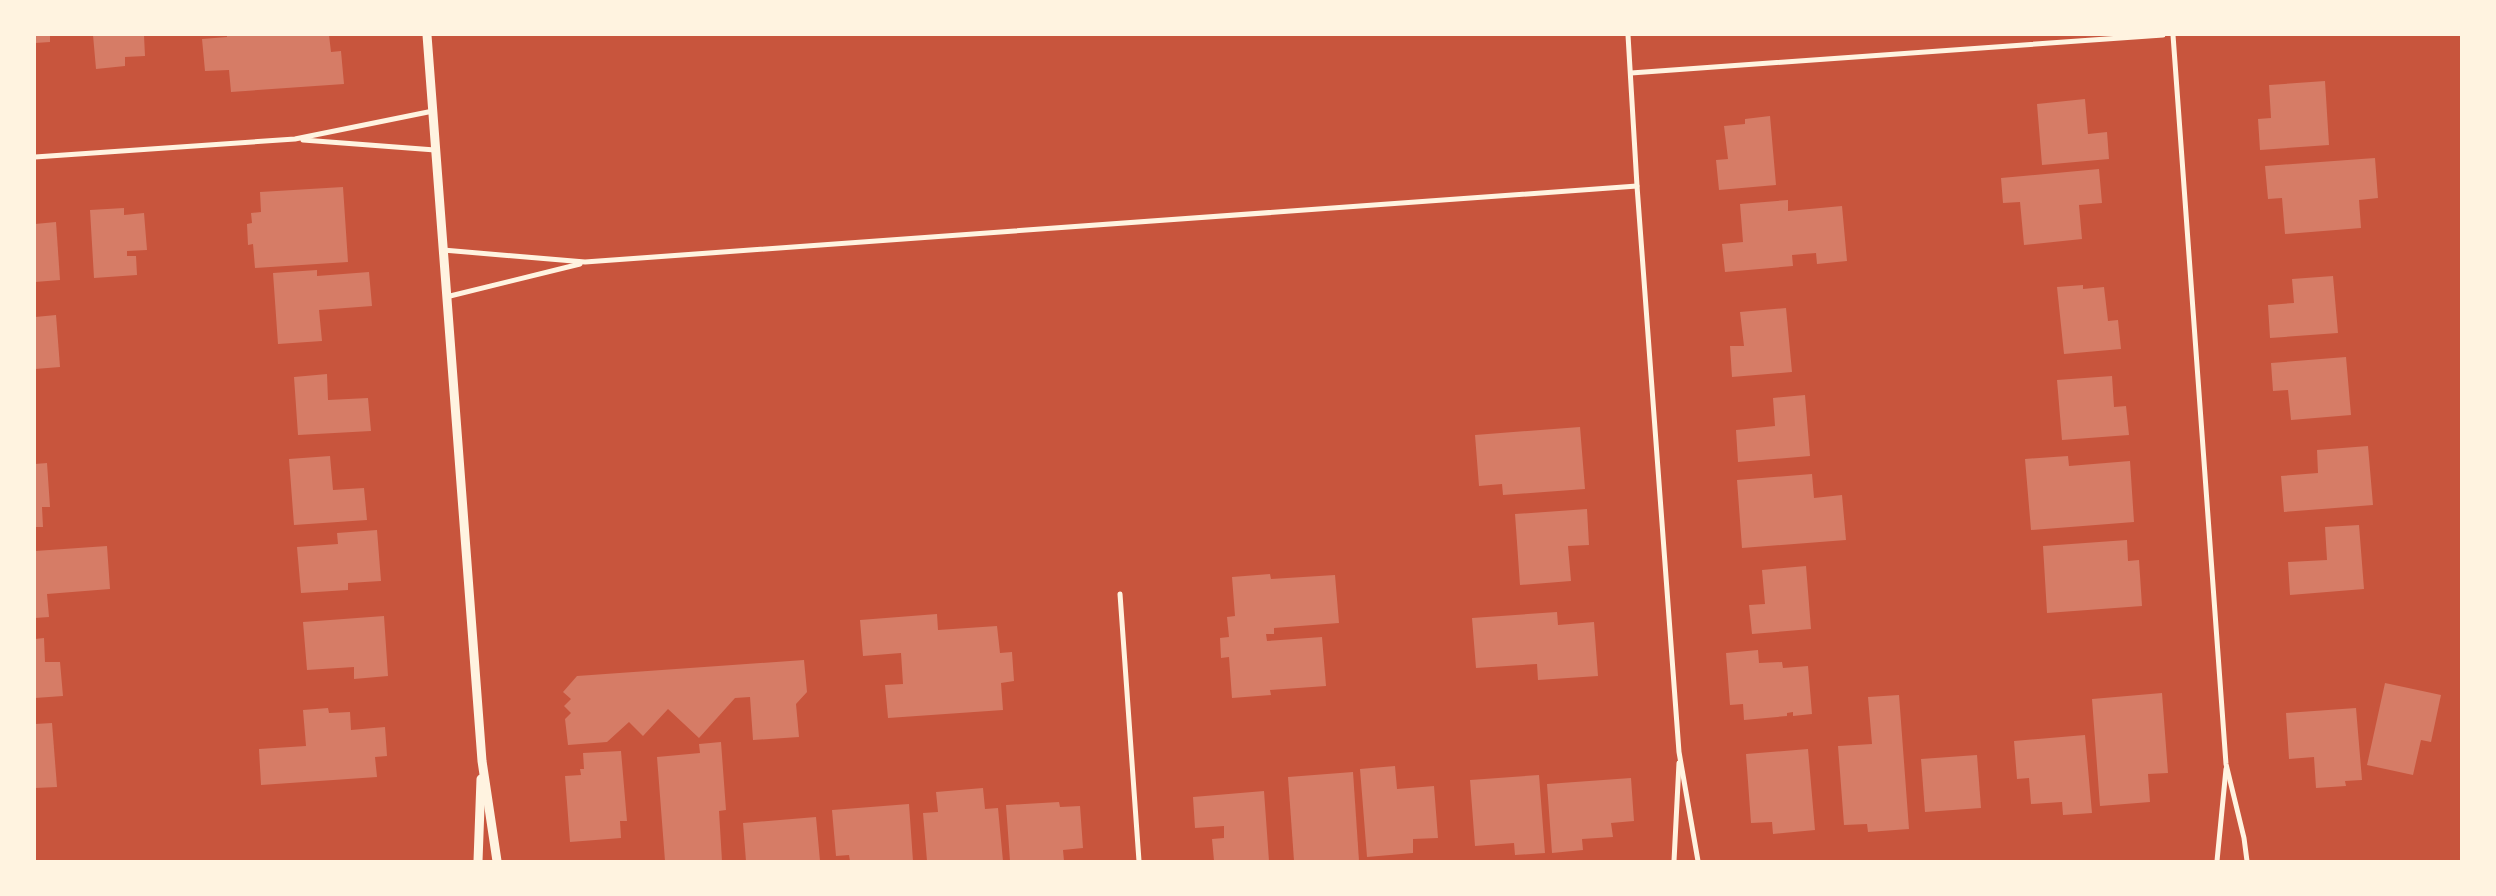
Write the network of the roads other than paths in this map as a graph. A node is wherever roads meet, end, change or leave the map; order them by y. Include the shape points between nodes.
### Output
1 (427, 35) edge
2 (1628, 35) edge
3 (2164, 35) edge
4 (2173, 35) edge
5 (1631, 73) junction
6 (433, 111) junction
7 (295, 139) junction
8 (435, 150) junction
9 (35, 157) edge
10 (1637, 186) junction
11 (442, 250) junction
12 (585, 262) junction
13 (446, 297) junction
14 (1120, 594) dead end
15 (1679, 752) junction
16 (482, 761) junction
17 (2226, 764) junction
18 (478, 861) edge
19 (497, 861) edge
20 (1139, 861) edge
21 (1674, 861) edge
22 (1698, 861) edge
23 (2217, 861) edge
24 (2247, 861) edge

1 - 6 street
2 - 5 street
3 - 5 street
4 - 17 street
5 - 10 street
6 - 7 street
6 - 8 street
7 - 8 street
7 - 9 street
8 - 11 street
10 - 12 street
10 - 15 street
11 - 12 street
11 - 13 street
12 - 13 street
13 - 16 street
14 - 20 street
15 - 21 street
15 - 22 street
16 - 18 street
16 - 19 street
17 - 23 street
17 - 24 street

